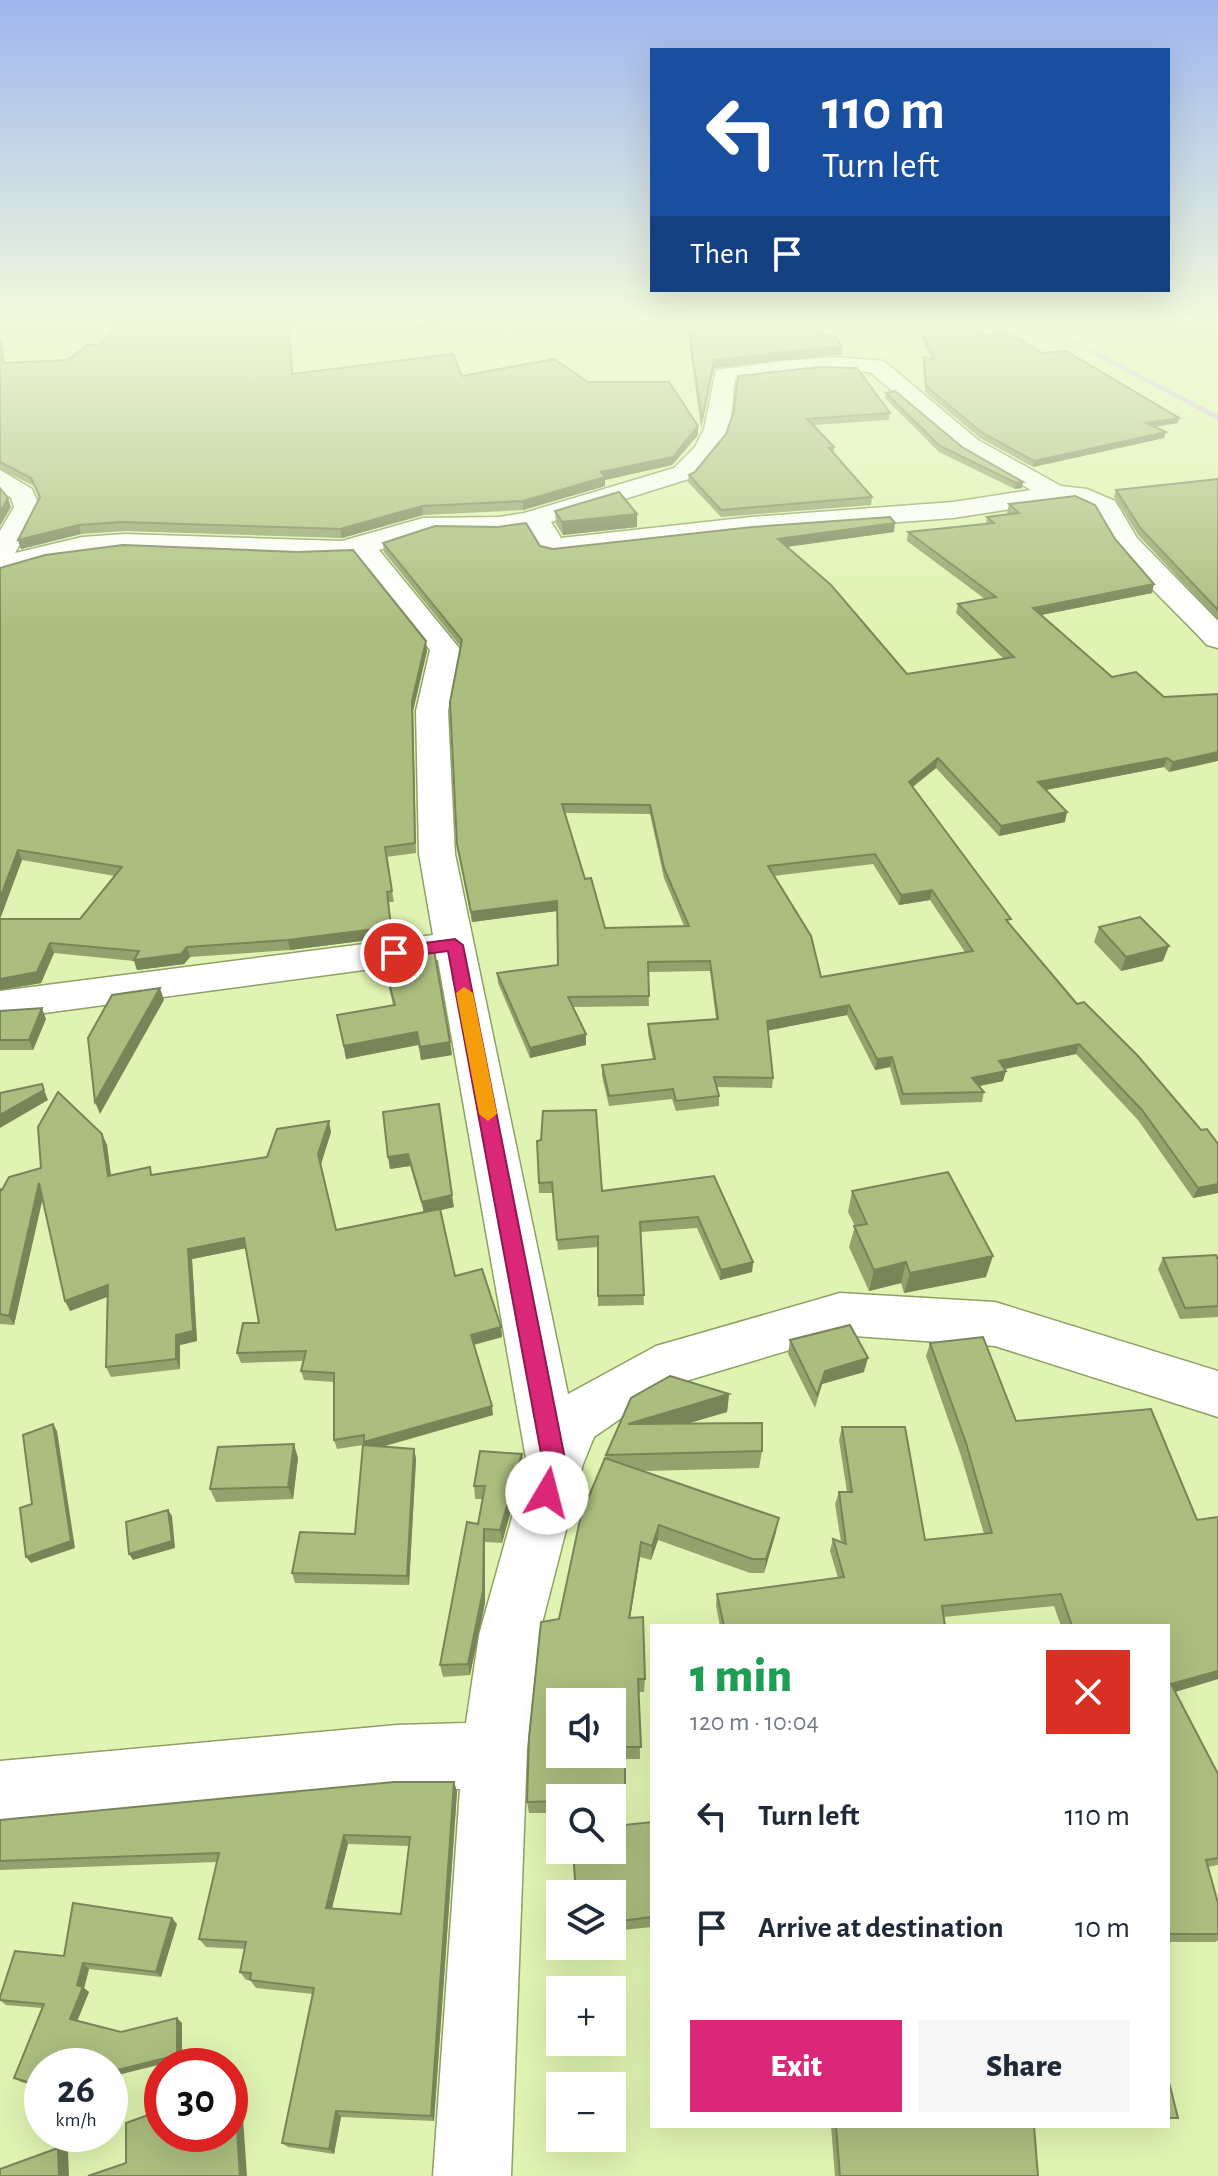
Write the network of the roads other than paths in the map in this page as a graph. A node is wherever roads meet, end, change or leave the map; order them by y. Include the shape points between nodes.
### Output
1 (719, 424) edge
2 (944, 424) edge
3 (0, 478) edge
4 (1056, 494) junction
5 (534, 517) junction
6 (363, 547) junction
7 (0, 555) edge
8 (0, 568) edge
9 (1218, 639) edge
10 (455, 945) junction
11 (0, 1005) edge
12 (1218, 1394) edge
13 (555, 1464) junction
14 (495, 1750) junction
15 (0, 1794) edge
16 (472, 2176) edge

1 - 5 street via 697,462 683,473
2 - 4 street via 970,445
3 - 7 street via 23,494 27,507
4 - 5 street via 953,510 553,547
4 - 9 street via 1078,494 1106,506 1111,522 1142,561
5 - 6 street via 509,524 435,524
6 - 8 street via 62,547
6 - 10 street via 445,649 432,711 437,854
10 - 11 street
10 - 13 street
12 - 13 street via 995,1324 840,1314 675,1362 614,1393 573,1421
13 - 14 street via 509,1635
14 - 15 street
14 - 16 street

